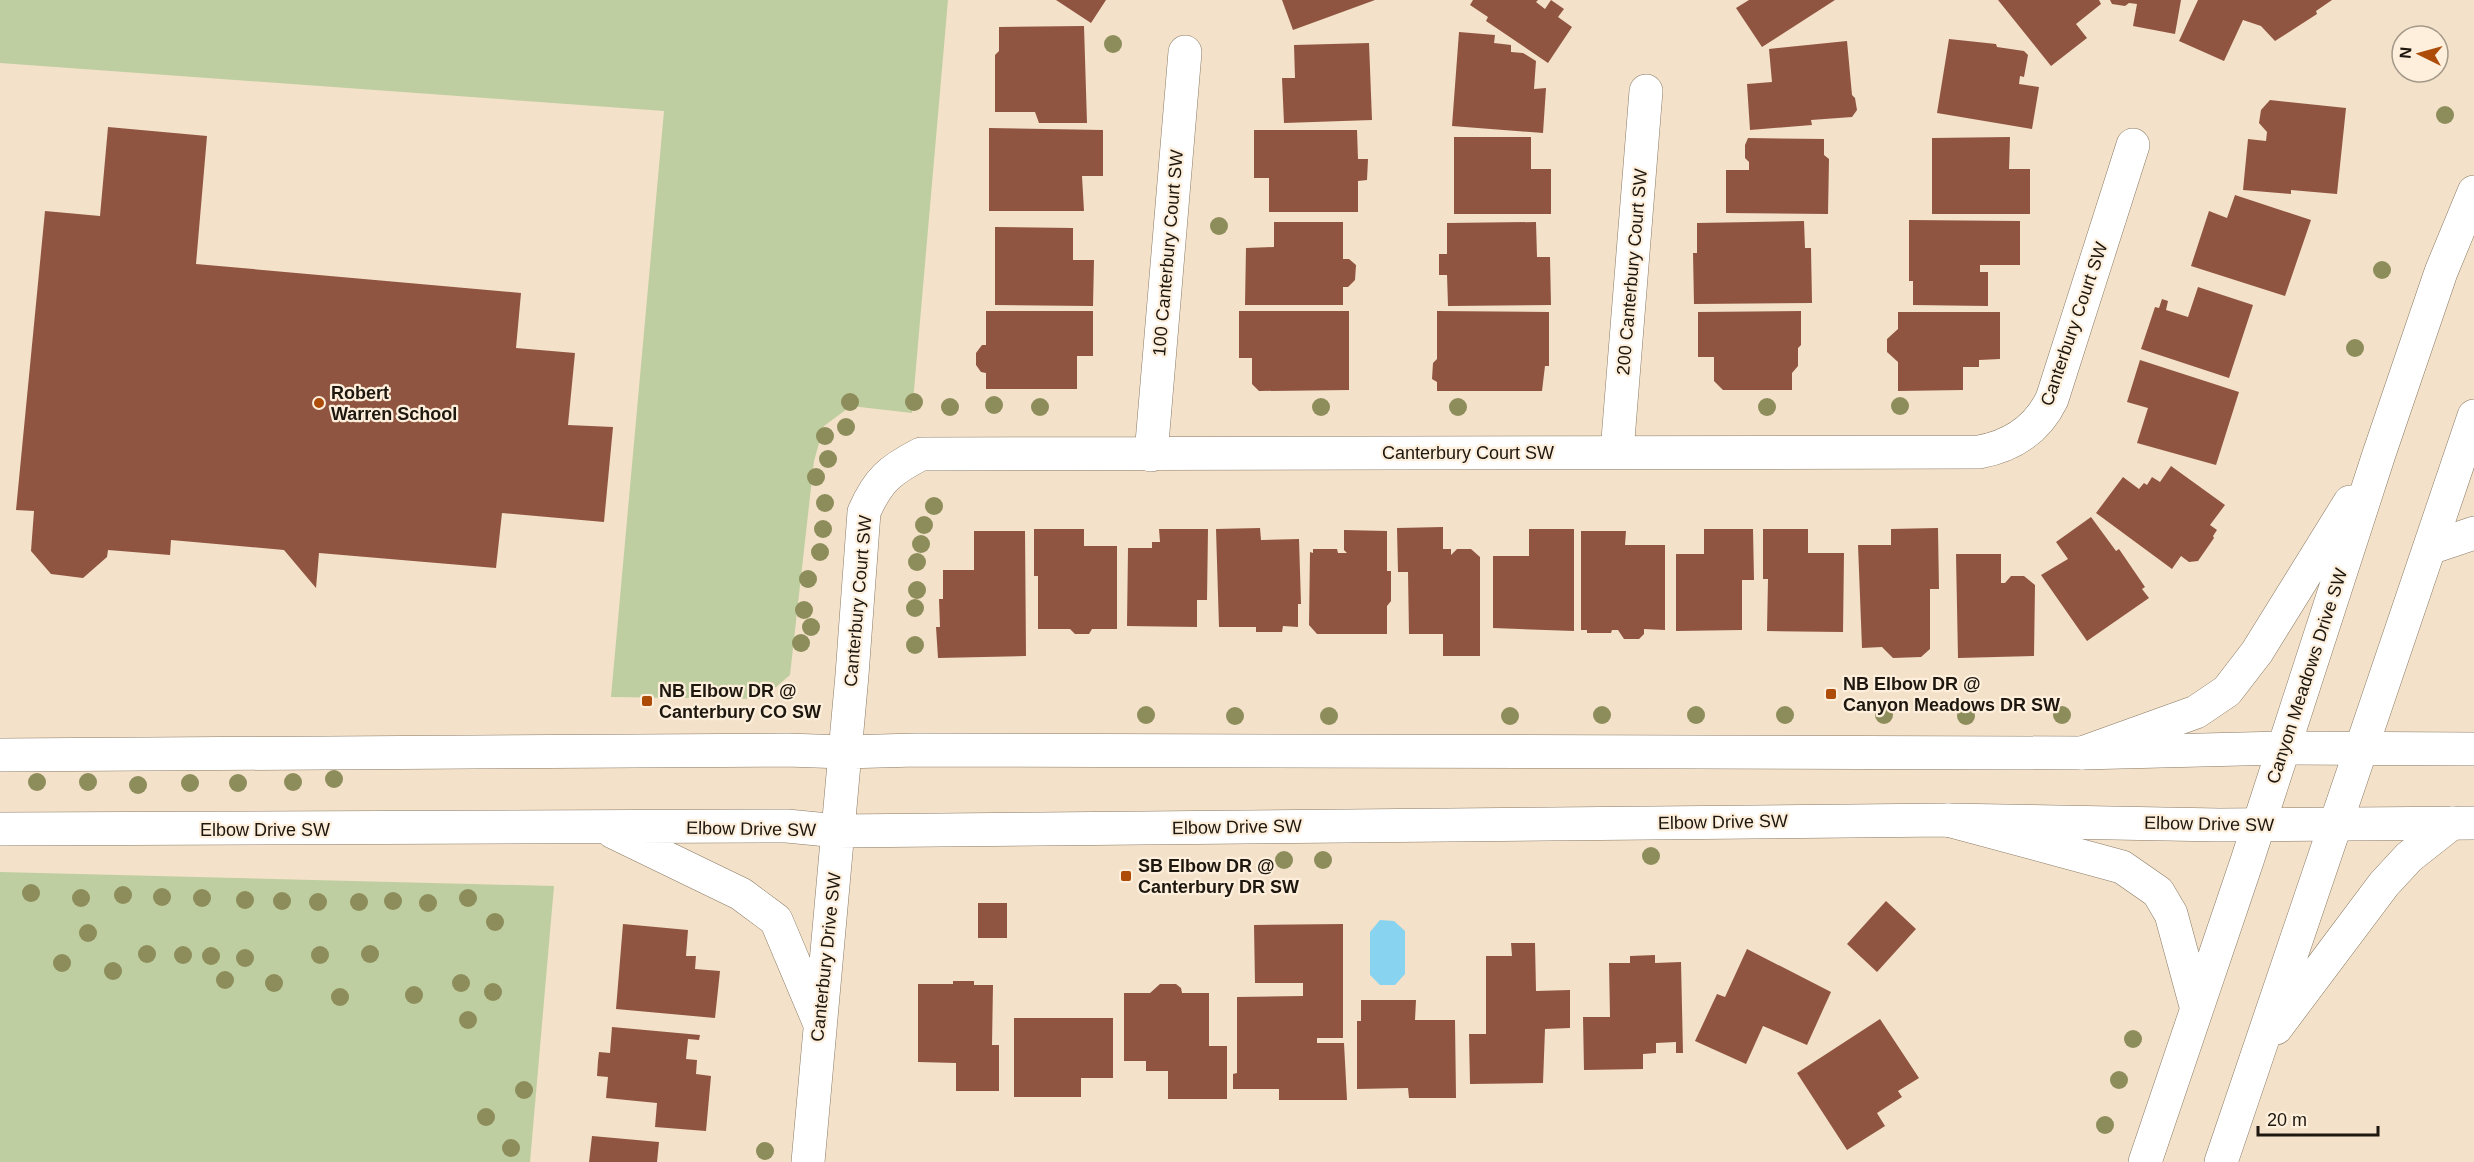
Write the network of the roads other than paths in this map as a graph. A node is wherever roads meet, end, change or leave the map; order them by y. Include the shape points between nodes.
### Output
1 (1185, 52) dead end
2 (1646, 91) dead end
3 (2133, 145) dead end
4 (2474, 192) edge
5 (2474, 416) edge
6 (1617, 452) junction
7 (1150, 454) junction
8 (2379, 454) junction
9 (2474, 533) edge
10 (2430, 548) junction
11 (2282, 748) junction
12 (2363, 748) junction
13 (2474, 749) edge
14 (844, 752) junction
15 (2082, 753) junction
16 (0, 755) edge
17 (1948, 820) junction
18 (2463, 823) edge
19 (2337, 824) junction
20 (2259, 825) junction
21 (605, 828) junction
22 (0, 829) edge
23 (838, 831) junction
24 (2196, 1006) junction
25 (819, 1023) junction
26 (2258, 1054) junction
27 (808, 1162) edge
28 (2145, 1162) edge
29 (2221, 1162) edge

1 - 7 street, 100 Canterbury Court SW
2 - 6 street, 200 Canterbury Court SW
3 - 6 street, Canterbury Court SW via 2052,399 2032,428 2018,438 2000,448 1979,452
4 - 8 street, Canyon Meadows Drive SW
5 - 10 street
6 - 7 street, Canterbury Court SW
7 - 14 street, Canterbury Court SW via 921,454 893,468 874,488 864,512
8 - 11 street, Canyon Meadows Drive SW
8 - 15 street via 2257,652 2227,691 2196,712
9 - 10 street
10 - 12 street
11 - 12 street
11 - 15 street
11 - 20 street, Canyon Meadows Drive SW
12 - 13 street
12 - 19 street
14 - 15 street
14 - 16 street
14 - 23 street, Canterbury Drive SW
17 - 20 street, Elbow Drive SW
17 - 23 street, Elbow Drive SW
17 - 24 street via 2122,867 2158,892 2171,914
18 - 19 street, Elbow Drive SW
18 - 26 street via 2409,857 2384,884
19 - 20 street, Elbow Drive SW
19 - 26 street
20 - 24 street, Canyon Meadows Drive SW
21 - 22 street, Elbow Drive SW
21 - 23 street, Elbow Drive SW via 787,826
21 - 25 street via 741,894 776,920
23 - 25 street, Canterbury Drive SW
24 - 28 street, Canyon Meadows Drive SW
25 - 27 street, Canterbury Drive SW
26 - 29 street

